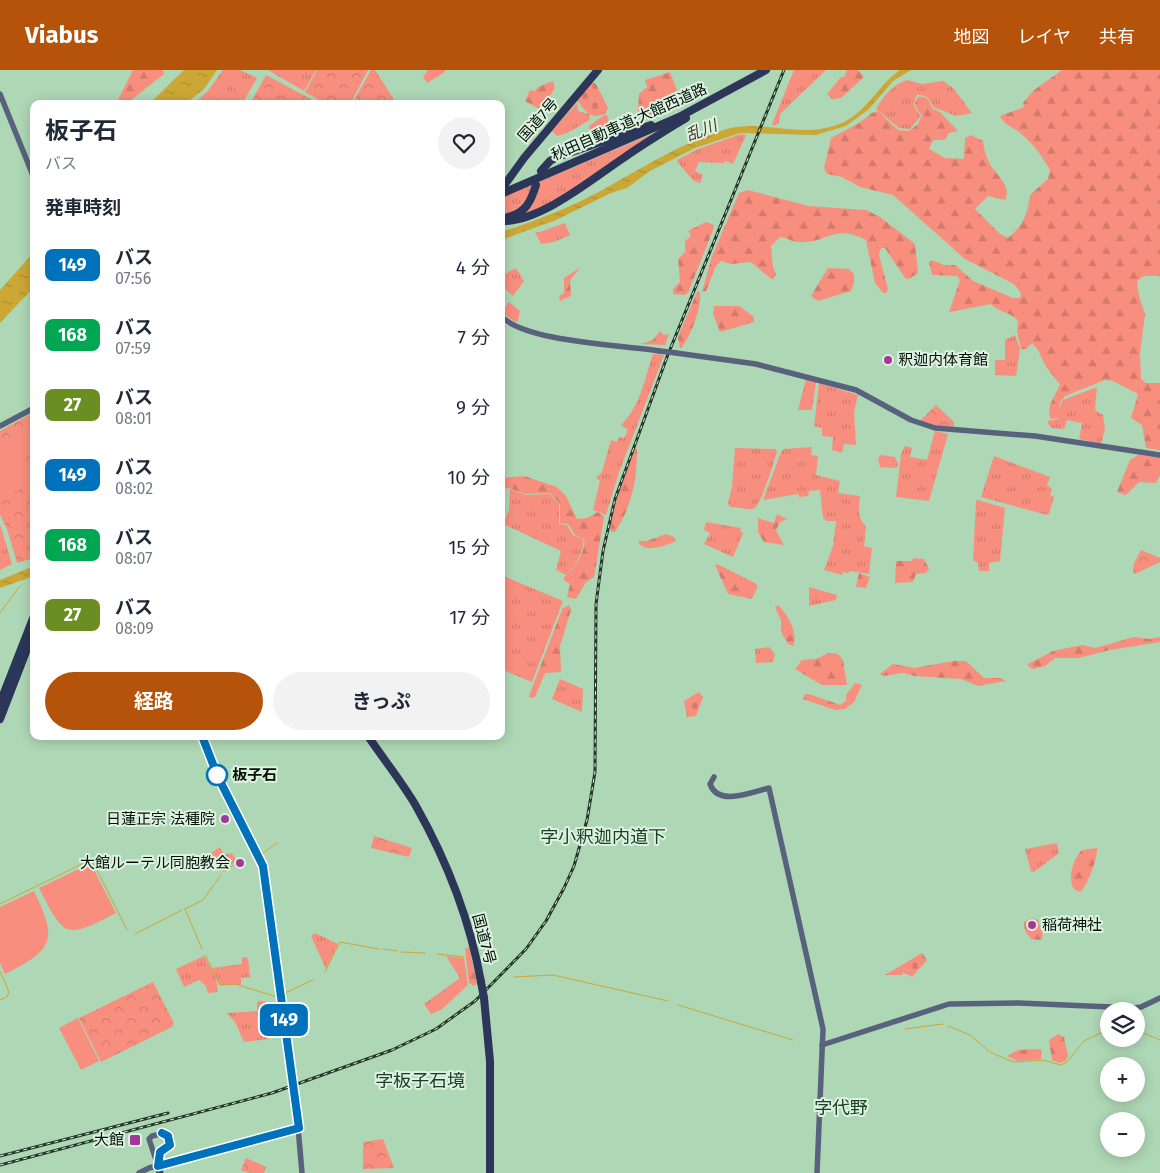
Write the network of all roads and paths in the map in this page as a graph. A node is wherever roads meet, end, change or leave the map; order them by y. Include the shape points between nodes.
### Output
1 (598, 70) edge
2 (766, 70) edge
3 (735, 88) junction
4 (0, 94) edge
5 (30, 168) edge
6 (541, 171) dead end
7 (505, 184) edge
8 (536, 185) dead end
9 (505, 192) edge
10 (505, 216) edge
11 (505, 220) edge
12 (505, 319) edge
13 (30, 410) edge
14 (0, 426) edge
15 (1160, 455) edge
16 (30, 626) edge
17 (30, 641) edge
18 (0, 703) edge
19 (0, 719) edge
20 (204, 740) edge
21 (371, 740) edge
22 (714, 777) dead end
23 (1160, 998) edge
24 (822, 1045) junction
25 (299, 1128) junction
26 (158, 1167) edge
27 (139, 1173) edge
28 (302, 1173) edge
29 (490, 1173) edge
30 (817, 1173) edge

1 - 7 highway, 国道7号
2 - 3 highway, 秋田自動車道;大館西道路
3 - 6 highway via 661,121 557,157
3 - 9 highway, 秋田自動車道;大館西道路 via 656,127
3 - 11 highway via 576,191 528,217
4 - 5 street
8 - 10 highway via 531,202 521,213
12 - 15 street, bridge via 549,336 756,364 856,390 911,420 935,428 1035,436
13 - 14 street
16 - 18 highway
17 - 19 highway
20 - 25 street via 218,777 263,866
21 - 29 highway, 国道7号, bridge via 416,806 440,851 468,926 484,998 491,1069
22 - 24 street via 711,788 727,798 769,788 823,1029
23 - 24 street via 1134,1008 1019,1003 949,1004
24 - 30 street
25 - 26 street
25 - 28 street
26 - 26 street via 149,1139 165,1133 170,1145 160,1152
26 - 27 street

